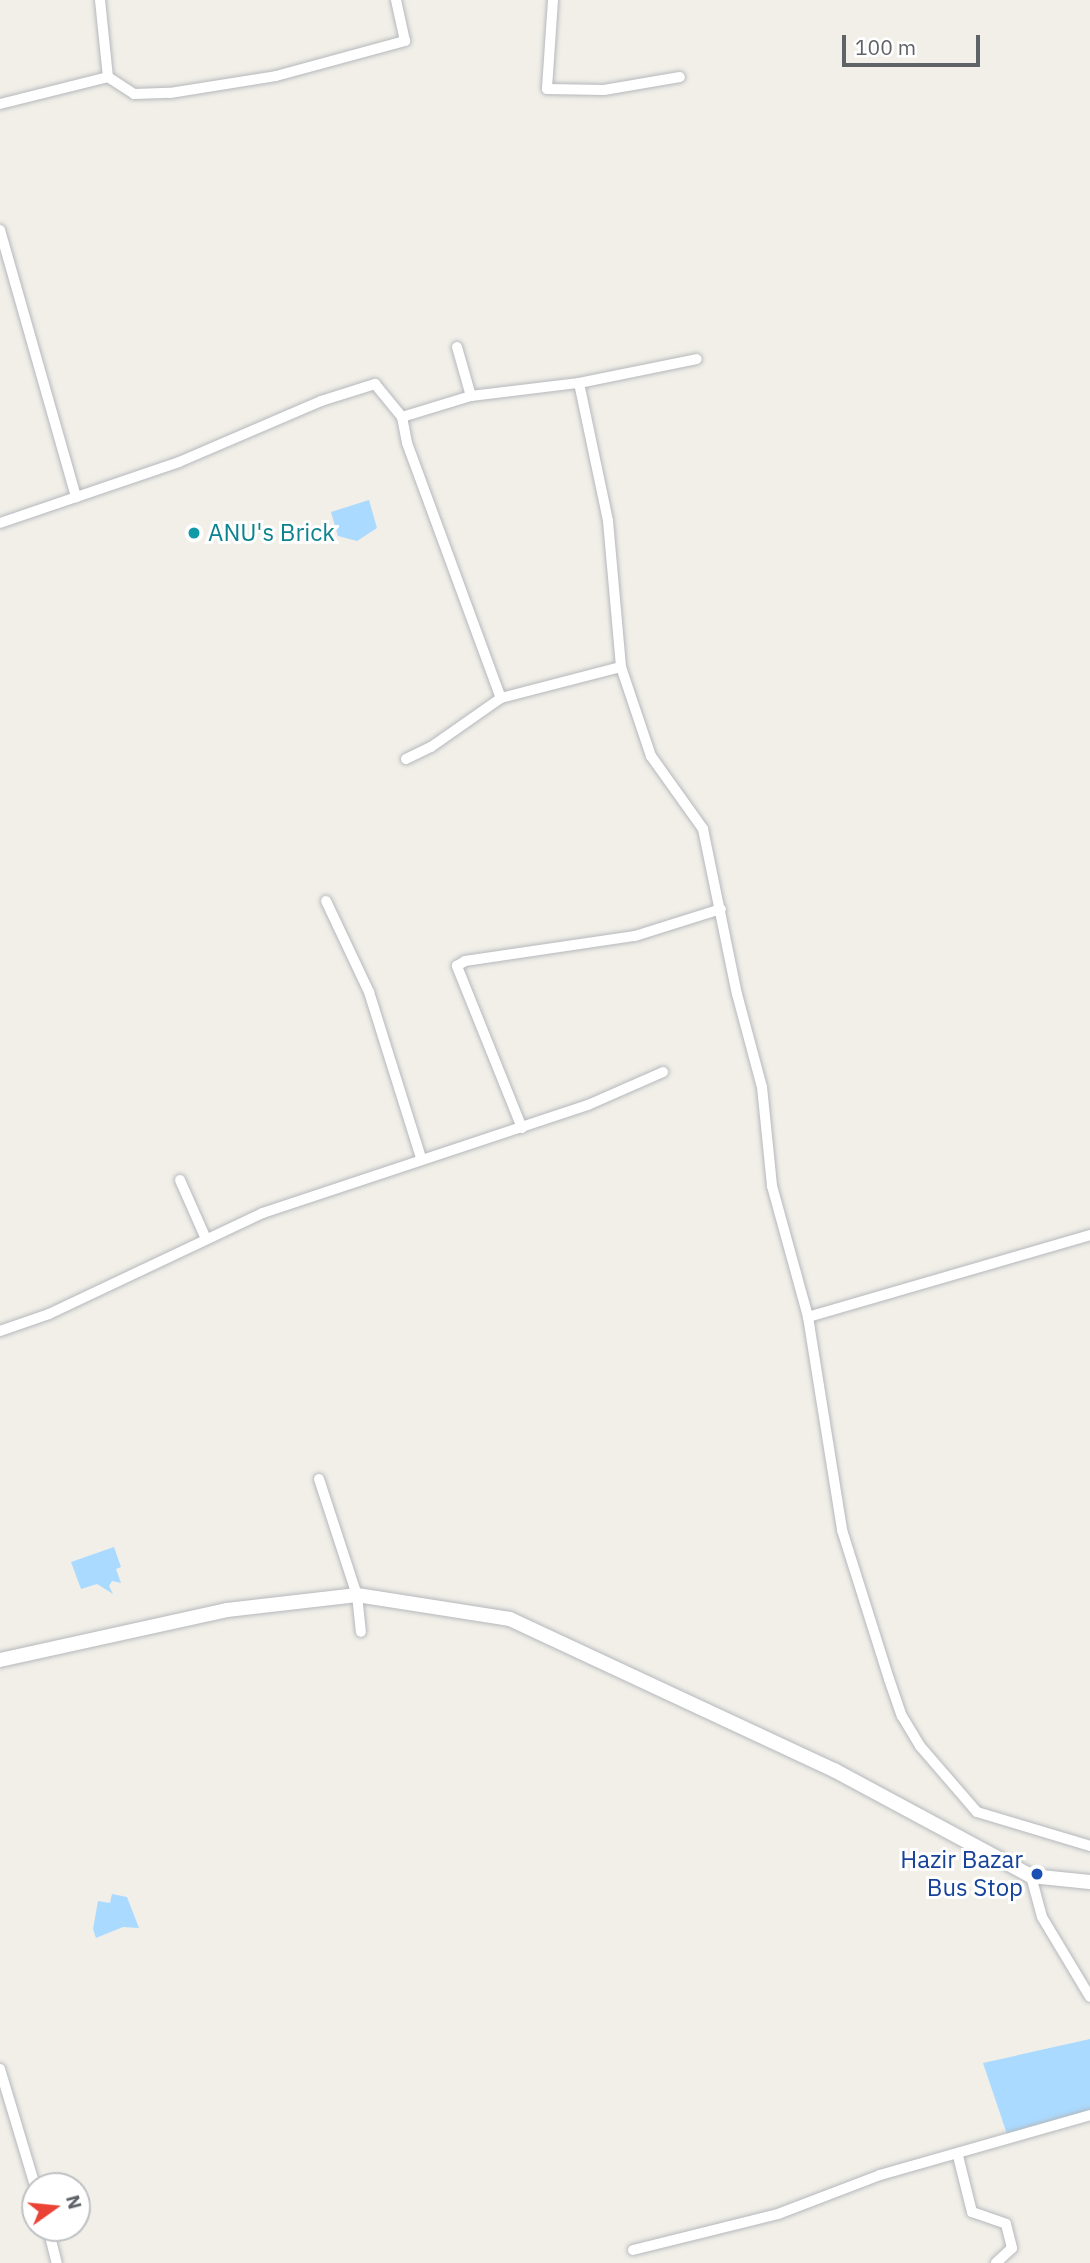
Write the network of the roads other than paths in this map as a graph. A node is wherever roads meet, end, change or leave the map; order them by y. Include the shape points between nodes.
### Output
1 (100, 0) edge
2 (397, 0) edge
3 (553, 0) edge
4 (108, 77) junction
5 (680, 77) dead end
6 (0, 104) edge
7 (0, 230) edge
8 (457, 347) dead end
9 (697, 359) dead end
10 (579, 383) junction
11 (471, 396) junction
12 (402, 417) junction
13 (76, 497) junction
14 (0, 523) edge
15 (621, 667) junction
16 (501, 698) junction
17 (406, 759) dead end
18 (326, 901) dead end
19 (721, 909) junction
20 (663, 1072) dead end
21 (522, 1128) junction
22 (421, 1158) junction
23 (180, 1180) dead end
24 (1090, 1235) edge
25 (206, 1239) junction
26 (808, 1317) junction
27 (0, 1331) edge
28 (319, 1479) dead end
29 (357, 1595) junction
30 (361, 1632) dead end
31 (0, 1660) edge
32 (1090, 1846) edge
33 (1031, 1876) junction
34 (1090, 1882) edge
35 (1090, 1997) edge
36 (0, 2069) edge
37 (1090, 2115) edge
38 (958, 2156) junction
39 (32, 2172) edge
40 (52, 2242) edge
41 (633, 2250) dead end
42 (57, 2263) edge
43 (996, 2263) edge

1 - 4 street
2 - 4 street via 405,41 302,69 170,93 134,94
3 - 5 street via 547,89 604,90
4 - 6 street
7 - 13 street
8 - 11 street
9 - 10 street
10 - 11 street
10 - 15 street via 608,520
11 - 12 street
12 - 13 street via 375,384 321,401 179,462
12 - 16 street via 407,443
13 - 14 street
15 - 16 street
15 - 19 street via 651,756 703,830
16 - 17 street
18 - 22 street via 369,992
19 - 21 street via 635,936 464,961 457,966
19 - 26 street via 762,1087 772,1186
20 - 21 street
21 - 22 street
22 - 25 street via 263,1213
23 - 25 street
24 - 26 street
25 - 27 street via 49,1314
26 - 32 street via 842,1530 902,1716 920,1746 977,1812
28 - 29 street
29 - 30 street
29 - 31 main road via 227,1610
29 - 33 main road via 510,1619 834,1770
33 - 34 main road
33 - 35 street via 1042,1917
36 - 39 street
37 - 38 street
38 - 41 street via 880,2175 778,2214
38 - 43 street via 972,2212 1006,2224 1012,2248
40 - 42 street

